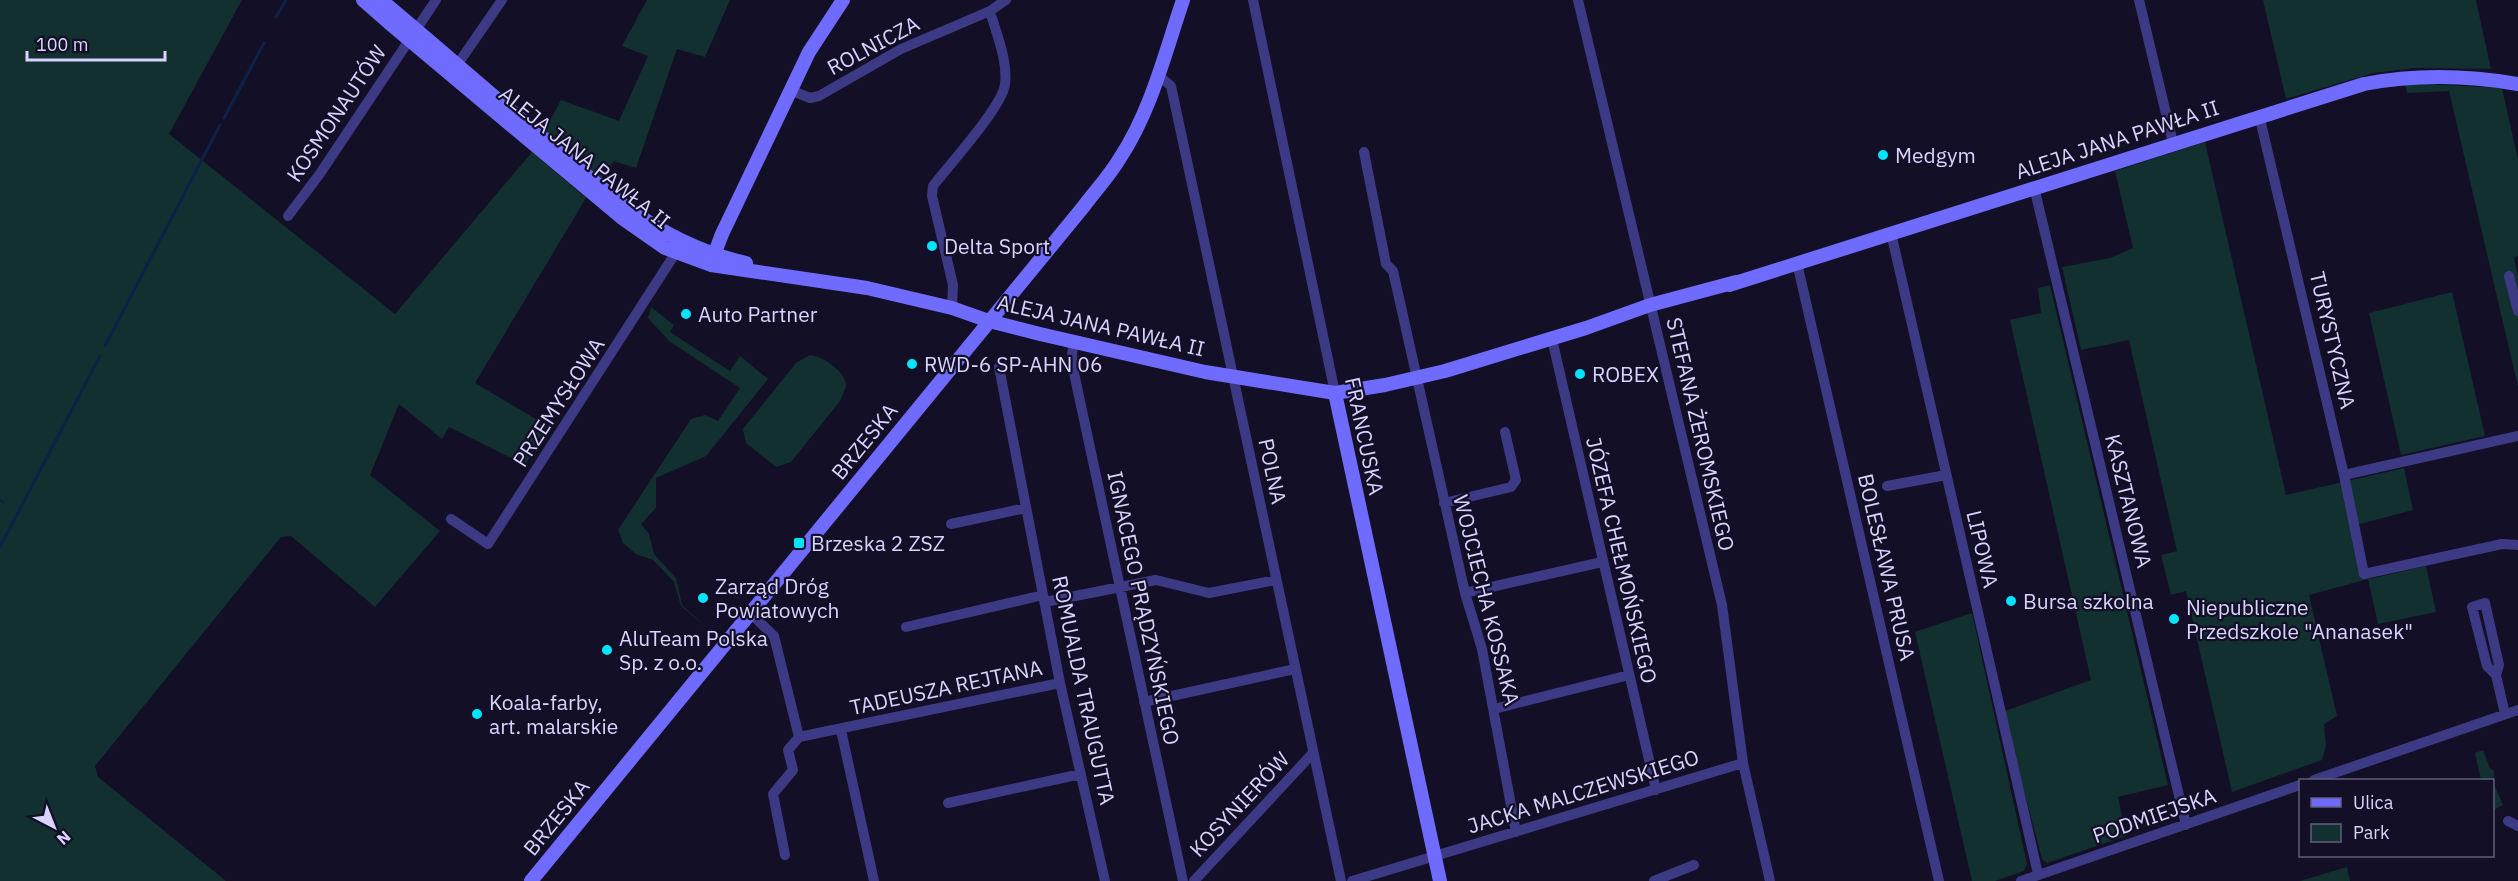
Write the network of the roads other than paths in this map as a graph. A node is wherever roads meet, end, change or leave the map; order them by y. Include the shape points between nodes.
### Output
1 (436, 0) edge
2 (502, 0) edge
3 (843, 0) edge
4 (1006, 0) edge
5 (1183, 0) edge
6 (1253, 0) edge
7 (1578, 0) edge
8 (2139, 0) edge
9 (371, 2) edge
10 (990, 11) junction
11 (412, 37) junction
12 (454, 70) junction
13 (1158, 75) junction
14 (2518, 84) edge
15 (790, 90) junction
16 (2259, 115) junction
17 (2173, 143) junction
18 (1364, 152) dead end
19 (2034, 187) junction
20 (288, 216) dead end
21 (722, 232) junction
22 (1891, 233) junction
23 (684, 248) junction
24 (712, 260) junction
25 (1797, 263) junction
26 (2509, 276) dead end
27 (952, 308) junction
28 (1651, 309) junction
29 (2518, 311) edge
30 (989, 321) junction
31 (1552, 339) junction
32 (1074, 342) junction
33 (999, 367) dead end
34 (1233, 377) junction
35 (1415, 378) junction
36 (1335, 393) junction
37 (1505, 432) dead end
38 (2518, 436) edge
39 (1946, 475) junction
40 (2344, 475) junction
41 (1887, 486) dead end
42 (1443, 503) junction
43 (1026, 508) junction
44 (451, 519) dead end
45 (951, 524) dead end
46 (2518, 545) edge
47 (1602, 562) junction
48 (1276, 580) junction
49 (1119, 589) junction
50 (1464, 593) junction
51 (1044, 599) junction
52 (750, 613) junction
53 (906, 627) dead end
54 (1295, 669) junction
55 (1629, 675) junction
56 (2496, 675) junction
57 (1060, 683) junction
58 (1144, 702) junction
59 (1494, 709) junction
60 (2518, 710) edge
61 (2505, 714) junction
62 (841, 730) junction
63 (799, 738) junction
64 (1313, 753) junction
65 (1743, 763) junction
66 (1081, 774) junction
67 (2317, 779) edge
68 (2299, 786) edge
69 (1656, 790) junction
70 (948, 803) dead end
71 (2186, 825) junction
72 (1516, 832) junction
73 (785, 855) dead end
74 (1434, 857) junction
75 (1694, 865) dead end
76 (2038, 874) junction
77 (531, 881) edge
78 (874, 881) edge
79 (1105, 881) edge
80 (1183, 881) edge
81 (1194, 881) edge
82 (1341, 881) edge
83 (1352, 881) edge
84 (1440, 881) edge
85 (1654, 881) edge
86 (1770, 881) edge
87 (1938, 881) edge
88 (2021, 881) edge

1 - 11 street, KOSMONAUTÓW
2 - 12 street
3 - 15 street
4 - 10 street, ROLNICZA
5 - 13 street, BRZESKA
6 - 36 street, FRANCUSKA
7 - 28 street, STEFANA ŻEROMSKIEGO
8 - 17 street
9 - 11 street, ALEJA JANA PAWŁA II
9 - 11 street, ALEJA JANA PAWŁA II via 388,23
10 - 15 street, ROLNICZA via 901,49 819,96 810,98
10 - 27 street via 1004,62 1005,84 990,111 933,186 953,285
11 - 12 street, ALEJA JANA PAWŁA II
11 - 20 street, KOSMONAUTÓW
12 - 23 street, ALEJA JANA PAWŁA II via 537,140
13 - 30 street, BRZESKA via 1121,158
13 - 34 street, POLNA via 1172,86
14 - 16 street, ALEJA JANA PAWŁA II via 2476,77 2402,78 2364,84
15 - 21 street
16 - 17 street, ALEJA JANA PAWŁA II
16 - 40 street, TURYSTYCZNA
17 - 19 street, ALEJA JANA PAWŁA II
18 - 35 street via 1386,264 1393,271
19 - 22 street, ALEJA JANA PAWŁA II
19 - 71 street, KASZTANOWA
21 - 23 street via 703,245
21 - 24 street
22 - 25 street, ALEJA JANA PAWŁA II
22 - 39 street, LIPOWA
23 - 24 street, ALEJA JANA PAWŁA II
23 - 44 street, PRZEMYSŁOWA via 488,544
24 - 27 street, ALEJA JANA PAWŁA II
25 - 28 street, ALEJA JANA PAWŁA II
25 - 87 street, BOLESŁAWA PRUSA
26 - 29 street
27 - 30 street, ALEJA JANA PAWŁA II
28 - 31 street, ALEJA JANA PAWŁA II
28 - 65 street, STEFANA ŻEROMSKIEGO via 1722,605
30 - 32 street, ALEJA JANA PAWŁA II
30 - 52 street, BRZESKA
31 - 35 street, ALEJA JANA PAWŁA II
31 - 47 street, JÓZEFA CHEŁMOŃSKIEGO
32 - 34 street, ALEJA JANA PAWŁA II
32 - 49 street, IGNACEGO PRĄDZYŃSKIEGO via 1074,373
33 - 43 street, ROMUALDA TRAUGUTTA
34 - 36 street, ALEJA JANA PAWŁA II
34 - 48 street, POLNA
35 - 36 street, ALEJA JANA PAWŁA II
35 - 42 street, WOJCIECHA KOSSAKA
36 - 74 street, FRANCUSKA
37 - 42 street via 1516,480 1510,487
38 - 40 street
39 - 41 street
39 - 76 street, LIPOWA
40 - 46 street, TURYSTYCZNA via 2364,574 2502,544
42 - 50 street, WOJCIECHA KOSSAKA
43 - 45 street
43 - 51 street, ROMUALDA TRAUGUTTA
47 - 50 street
47 - 55 street, JÓZEFA CHEŁMOŃSKIEGO
48 - 49 street via 1209,593 1156,580
48 - 54 street, POLNA
49 - 51 street
49 - 58 street, IGNACEGO PRĄDZYŃSKIEGO
50 - 59 street, WOJCIECHA KOSSAKA via 1482,649
51 - 53 street
51 - 57 street, ROMUALDA TRAUGUTTA
52 - 63 street via 774,636
52 - 77 street, BRZESKA
54 - 58 street
54 - 64 street, POLNA
55 - 59 street
55 - 69 street, JÓZEFA CHEŁMOŃSKIEGO
56 - 56 street via 2487,666 2472,607 2485,603 2499,665
56 - 61 street
57 - 62 street, TADEUSZA REJTANA
57 - 66 street, ROMUALDA TRAUGUTTA
58 - 80 street, IGNACEGO PRĄDZYŃSKIEGO
59 - 72 street, WOJCIECHA KOSSAKA
60 - 61 street
61 - 67 street
62 - 63 street, TADEUSZA REJTANA
62 - 78 street
63 - 73 street via 788,750 793,770 773,794
64 - 81 street, KOSYNIERÓW
64 - 82 street, POLNA
65 - 69 street, JACKA MALCZEWSKIEGO
65 - 86 street, STEFANA ŻEROMSKIEGO
66 - 70 street
66 - 79 street, ROMUALDA TRAUGUTTA
68 - 71 street, PODMIEJSKA
69 - 72 street, JACKA MALCZEWSKIEGO
71 - 76 street, PODMIEJSKA
72 - 74 street, JACKA MALCZEWSKIEGO
74 - 83 street
74 - 84 street, FRANCUSKA
75 - 85 street
76 - 88 street, PODMIEJSKA

